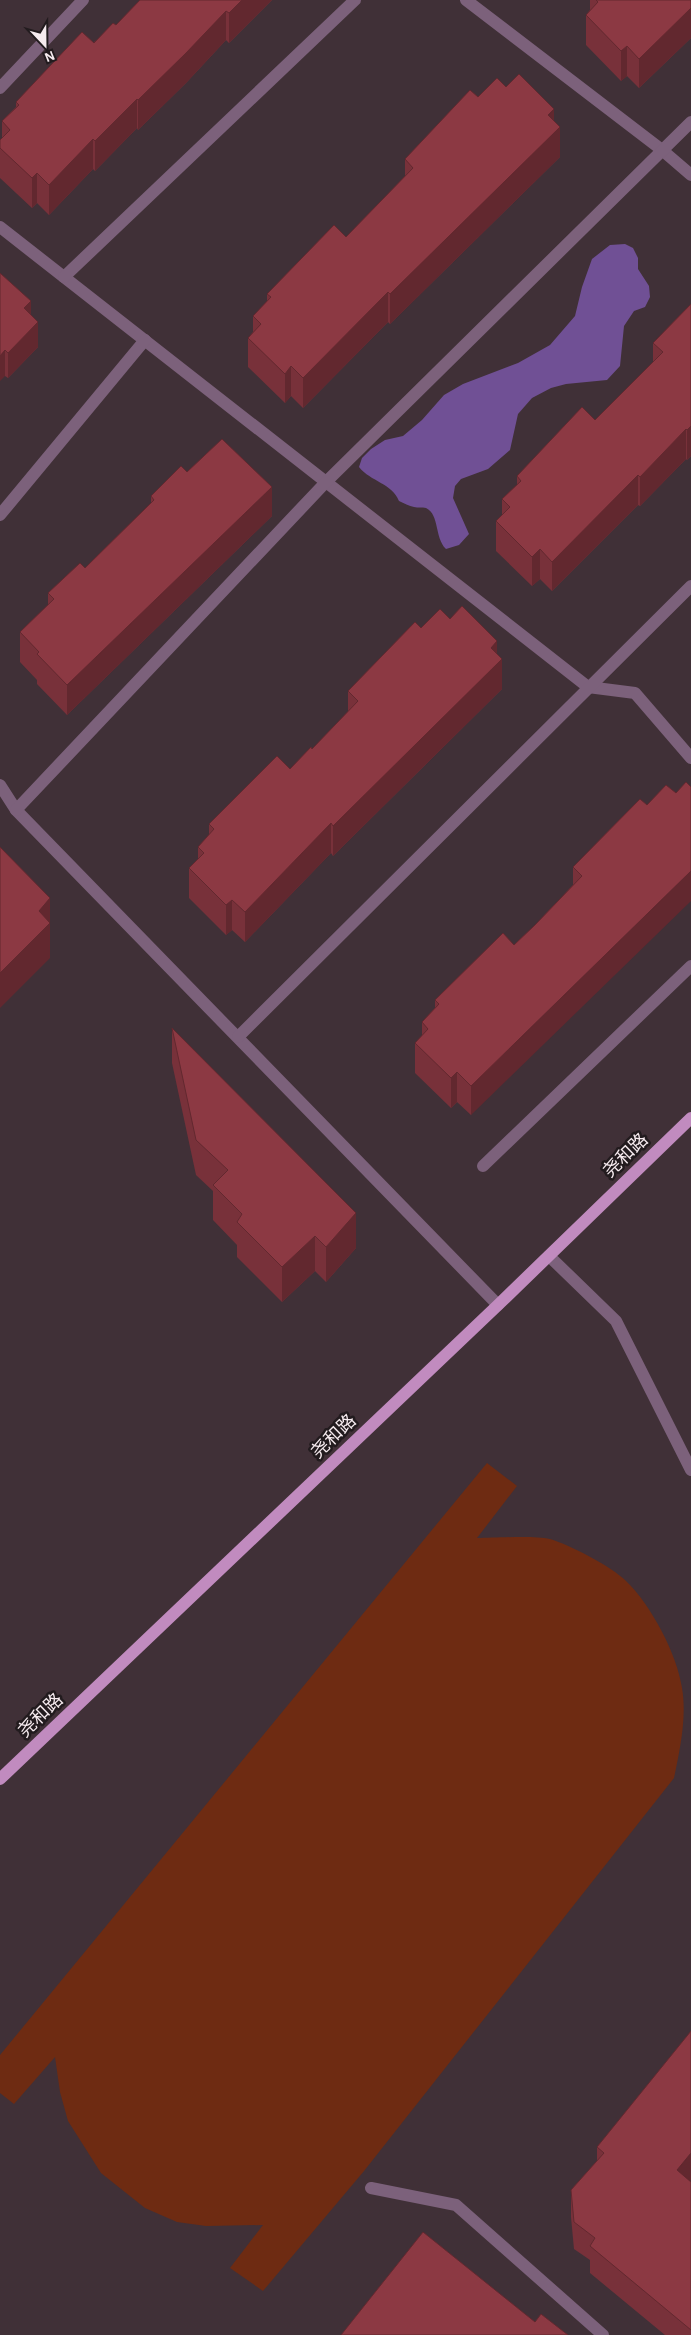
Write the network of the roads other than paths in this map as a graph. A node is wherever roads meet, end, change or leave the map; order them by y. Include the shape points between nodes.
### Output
1 (83, 0) edge
2 (355, 0) edge
3 (466, 0) edge
4 (0, 88) edge
5 (691, 122) edge
6 (662, 150) junction
7 (691, 175) edge
8 (0, 226) edge
9 (64, 277) junction
10 (145, 340) junction
11 (326, 482) junction
12 (0, 515) edge
13 (691, 586) edge
14 (588, 688) junction
15 (691, 758) edge
16 (0, 785) edge
17 (16, 810) junction
18 (691, 966) edge
19 (238, 1037) junction
20 (691, 1118) edge
21 (483, 1166) dead end
22 (549, 1256) junction
23 (498, 1305) junction
24 (691, 1470) edge
25 (0, 1779) edge
26 (371, 2188) dead end
27 (603, 2335) edge

1 - 4 lane
2 - 9 lane
3 - 6 lane
5 - 6 lane
6 - 7 lane
6 - 11 lane
8 - 9 lane
9 - 10 lane
10 - 11 lane
10 - 12 lane
11 - 14 lane
11 - 17 lane
13 - 14 lane
14 - 15 lane via 636,693
14 - 19 lane
16 - 17 lane
17 - 19 lane
18 - 21 lane
19 - 23 lane
20 - 22 main road, 尧和路
22 - 23 main road, 尧和路
22 - 24 lane via 616,1320
23 - 25 main road, 尧和路
26 - 27 lane via 456,2205

